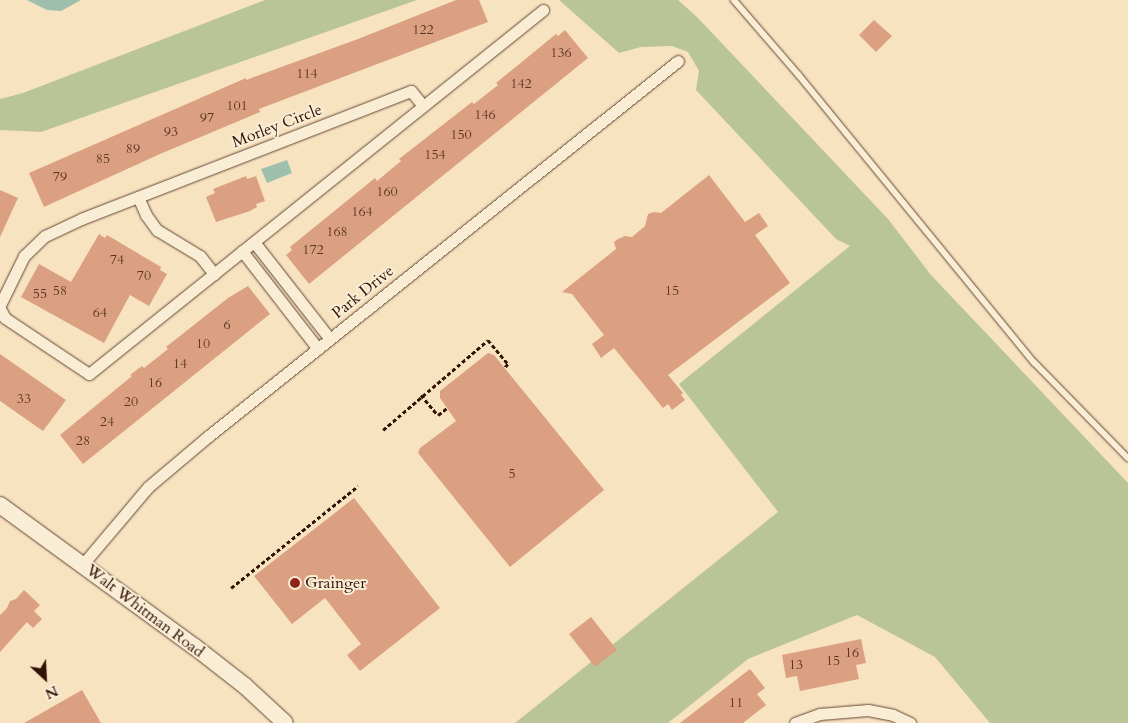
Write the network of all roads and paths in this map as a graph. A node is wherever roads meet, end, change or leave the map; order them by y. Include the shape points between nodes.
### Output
1 (734, 0) edge
2 (543, 10) dead end
3 (678, 61) dead end
4 (423, 106) junction
5 (138, 197) junction
6 (254, 242) junction
7 (242, 251) junction
8 (214, 274) junction
9 (0, 307) edge
10 (330, 339) junction
11 (318, 349) junction
12 (504, 368) dead end
13 (421, 395) junction
14 (447, 408) dead end
15 (383, 430) dead end
16 (1128, 458) edge
17 (358, 486) dead end
18 (0, 505) edge
19 (83, 564) junction
20 (231, 588) dead end
21 (285, 723) edge
22 (795, 723) edge
23 (910, 723) edge

1 - 16 lane via 1035,363
2 - 4 street, Morley Circle
3 - 10 street, Park Drive
4 - 5 street, Morley Circle via 411,91
4 - 6 street, Morley Circle
5 - 8 street via 157,230 200,256
5 - 9 street, Morley Circle via 45,236 24,256
6 - 7 street, Morley Circle
6 - 10 street
7 - 8 street, Morley Circle
7 - 11 street
8 - 9 street, Morley Circle via 88,374 5,318
10 - 11 street, Park Drive
11 - 19 street, Park Drive via 148,487
12 - 13 path via 508,364 488,340
13 - 14 path via 438,415
13 - 15 path
17 - 20 path
18 - 19 main road, Walt Whitman Road
19 - 21 main road, Walt Whitman Road via 238,680
22 - 23 street via 820,714 868,710 893,715

